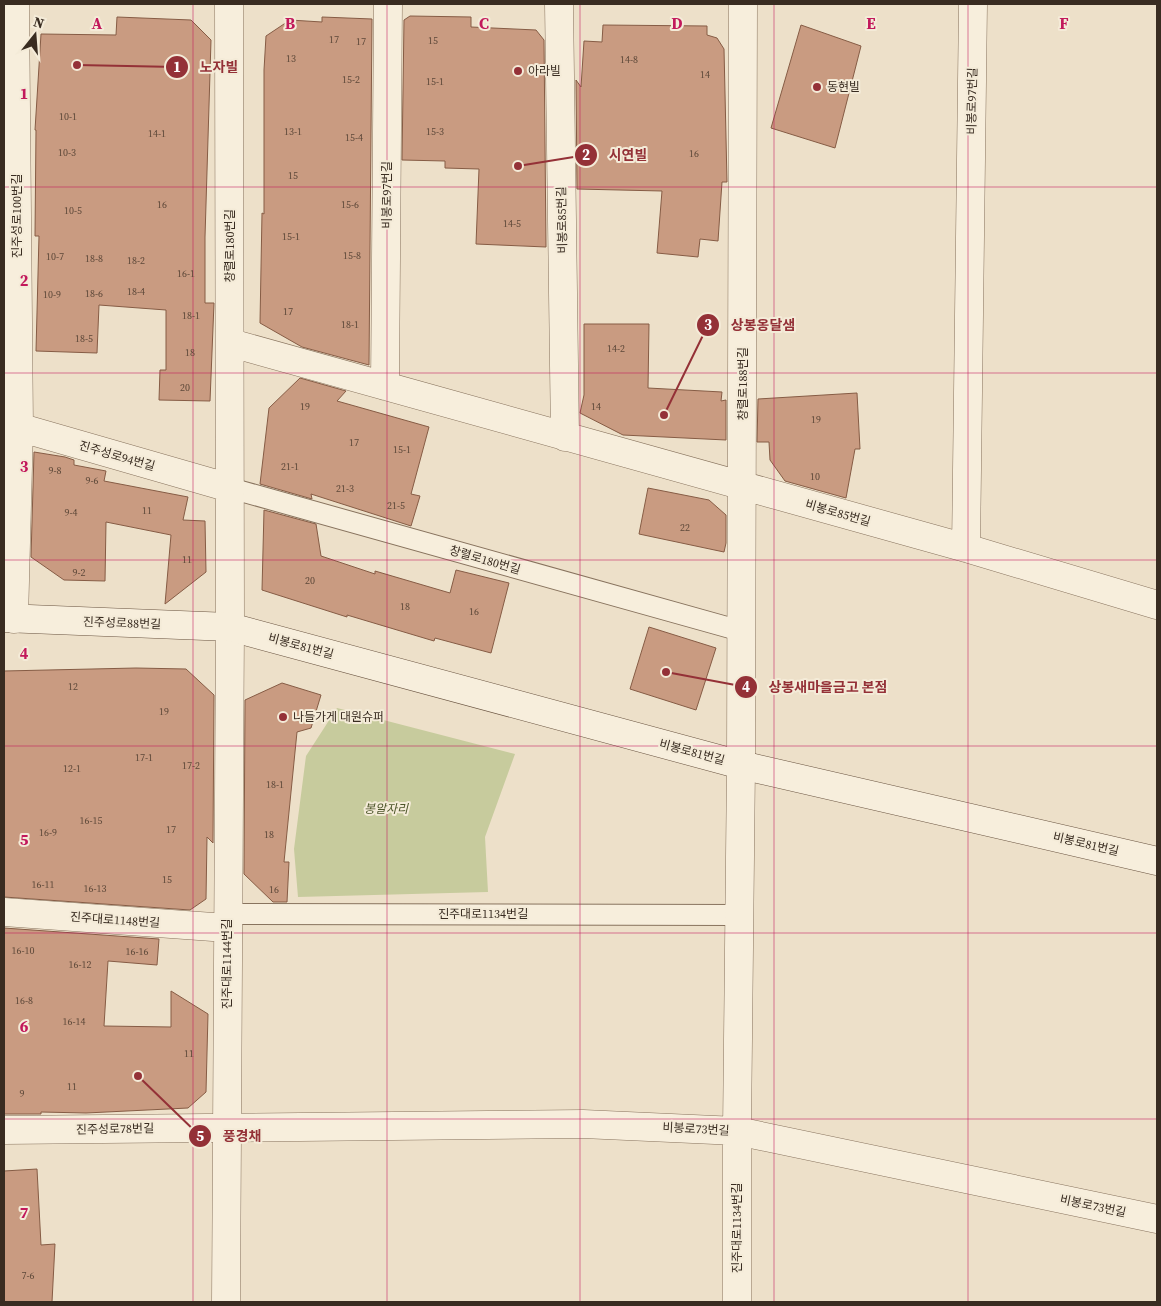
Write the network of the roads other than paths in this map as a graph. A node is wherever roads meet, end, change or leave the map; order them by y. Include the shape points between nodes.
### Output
1 (15, 4) edge
2 (229, 4) edge
3 (388, 4) edge
4 (559, 4) edge
5 (743, 4) edge
6 (973, 4) edge
7 (231, 343) junction
8 (385, 386) junction
9 (11, 426) edge
10 (565, 437) junction
11 (743, 486) junction
12 (230, 488) junction
13 (966, 548) junction
14 (1157, 605) edge
15 (9, 618) edge
16 (230, 626) junction
17 (741, 631) junction
18 (741, 765) junction
19 (1157, 861) edge
20 (4, 912) edge
21 (739, 915) junction
22 (227, 921) junction
23 (226, 1128) junction
24 (4, 1130) edge
25 (737, 1131) junction
26 (1157, 1219) edge
27 (226, 1302) edge
28 (737, 1302) edge

1 - 9 street, 진주성로100번길
2 - 7 street, 창렬로180번길
3 - 8 street, 비봉로97번길
4 - 10 street, 비봉로85번길
5 - 11 street, 창렬로188번길
6 - 13 street, 비봉로97번길
7 - 8 street, 비봉로85번길
7 - 12 street, 창렬로180번길
8 - 10 street, 비봉로85번길
9 - 12 street, 진주성로94번길
9 - 15 street, 진주성로88번길
10 - 11 street, 비봉로85번길
11 - 13 street, 비봉로85번길
11 - 17 street, 창렬로188번길
12 - 16 street, 창렬로180번길
12 - 17 lane, 창렬로180번길
13 - 14 street, 비봉로85번길
15 - 16 street, 진주성로88번길
16 - 18 street, 비봉로81번길
16 - 22 street, 진주대로1144번길
17 - 18 street, 창렬로188번길
18 - 19 street, 비봉로81번길
18 - 21 street, 진주대로1134번길
20 - 22 street, 진주대로1148번길
21 - 22 lane, 진주대로1134번길
21 - 25 street, 진주대로1134번길
22 - 23 street, 진주대로1144번길
23 - 24 street, 진주성로78번길
23 - 25 street, 비봉로73번길 via 583,1124
23 - 27 street, 진주대로1144번길
25 - 26 street, 비봉로73번길
25 - 28 street, 진주대로1134번길

